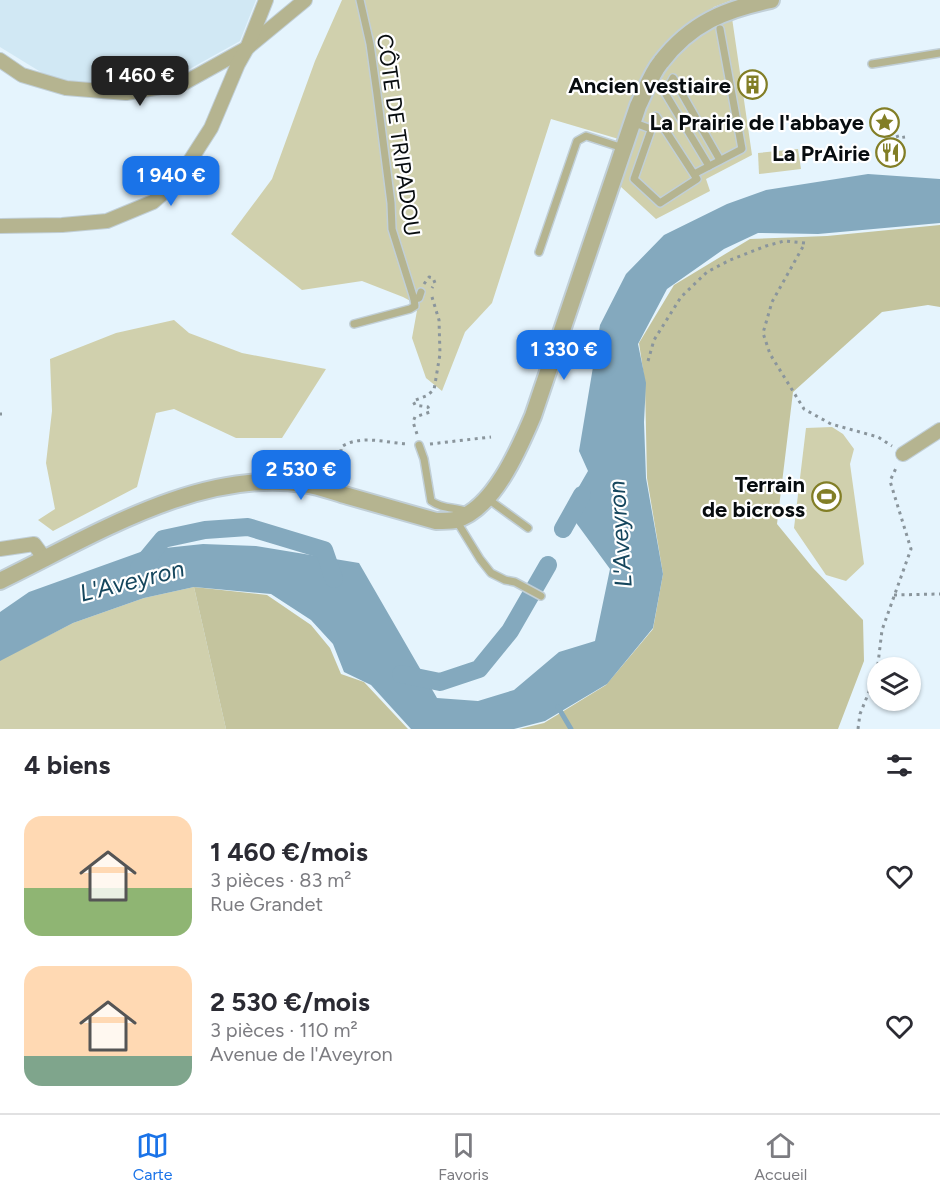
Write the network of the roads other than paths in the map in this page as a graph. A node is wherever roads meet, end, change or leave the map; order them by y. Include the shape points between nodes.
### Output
1 (266, 0) edge
2 (305, 0) edge
3 (360, 0) edge
4 (771, 0) edge
5 (262, 29) junction
6 (720, 29) dead end
7 (247, 48) junction
8 (940, 52) edge
9 (0, 60) edge
10 (873, 64) dead end
11 (632, 122) junction
12 (651, 129) junction
13 (623, 148) junction
14 (720, 160) junction
15 (709, 166) junction
16 (694, 174) junction
17 (0, 226) edge
18 (538, 252) dead end
19 (421, 292) dead end
20 (414, 298) junction
21 (354, 324) dead end
22 (940, 430) edge
23 (419, 445) road end
24 (903, 454) road end
25 (488, 499) junction
26 (462, 516) junction
27 (528, 528) dead end
28 (0, 549) edge
29 (45, 559) junction
30 (0, 581) edge
31 (541, 596) dead end

1 - 5 street
2 - 5 street
3 - 20 lane, CÔTE DE TRIPADOU via 377,94 392,230
4 - 11 street via 709,19 678,43 660,63
5 - 7 street
6 - 14 lane via 742,149
7 - 9 street via 184,84 126,93 66,88 22,75
7 - 17 street via 211,128 177,181 153,202 107,221
8 - 10 lane
11 - 12 lane
11 - 13 street
12 - 16 lane via 656,116
12 - 16 lane via 634,179 660,203 697,179
13 - 18 lane via 586,136 577,141
13 - 25 street via 533,416 519,450
14 - 15 lane
14 - 15 lane via 673,78 665,93
15 - 16 lane
19 - 20 lane via 419,298
20 - 21 lane via 415,306 410,309
22 - 24 street
23 - 26 lane via 431,501 439,507 458,508
25 - 26 street
25 - 27 lane
26 - 29 street via 436,521 304,484 254,482 207,490 165,503
26 - 31 lane via 480,559 491,573
28 - 29 street via 34,544
29 - 30 street

